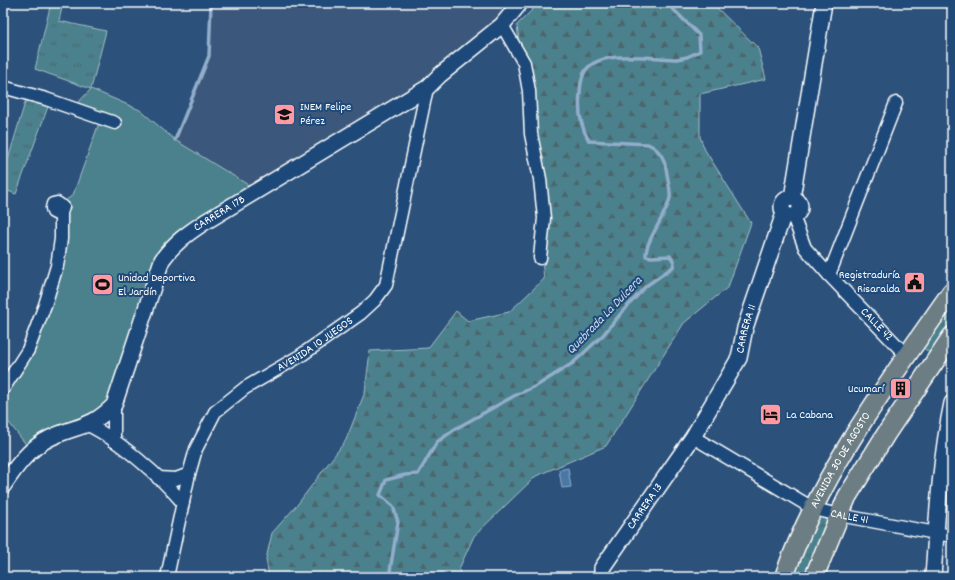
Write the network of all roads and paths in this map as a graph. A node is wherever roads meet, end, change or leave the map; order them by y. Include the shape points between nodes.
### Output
1 (520, 3) edge
2 (824, 3) edge
3 (502, 25) junction
4 (3, 87) edge
5 (426, 88) junction
6 (896, 104) dead end
7 (115, 123) dead end
8 (61, 213) dead end
9 (788, 214) junction
10 (540, 258) dead end
11 (829, 275) junction
12 (952, 291) edge
13 (952, 336) edge
14 (907, 356) junction
15 (3, 389) edge
16 (952, 403) edge
17 (114, 405) junction
18 (88, 425) junction
19 (693, 437) junction
20 (114, 441) junction
21 (189, 474) junction
22 (158, 478) junction
23 (3, 486) edge
24 (183, 503) junction
25 (814, 509) junction
26 (839, 516) junction
27 (936, 533) junction
28 (952, 536) edge
29 (167, 577) edge
30 (602, 577) edge
31 (784, 577) edge
32 (814, 577) edge
33 (933, 577) edge

1 - 3 street, CARRERA 17B
2 - 9 street, CARRERA 11 via 792,198 798,201 800,208 799,212
3 - 5 street, CARRERA 17B
3 - 10 street via 524,63 529,91 531,134 540,179 544,218
4 - 7 street
5 - 17 street, CARRERA 17B via 184,235 172,246 162,260
5 - 21 street, AVENIDA 10 JUEGOS via 386,285 375,300 361,312 300,356 246,388 215,412 196,449
6 - 11 street
8 - 15 street via 57,266 45,305 28,350
9 - 11 street, CALLE 42 via 805,248
9 - 19 street, CARRERA 11 via 745,328 739,358
11 - 14 street, CALLE 42
12 - 14 main road, AVENIDA 30 DE AGOSTO
13 - 26 main road, AVENIDA 30 DE AGOSTO via 886,434 847,497
14 - 25 main road, AVENIDA 30 DE AGOSTO via 865,418 824,486
16 - 27 street
17 - 18 street, CARRERA 17B via 102,417
17 - 20 street
18 - 20 street
18 - 23 street, CARRERA 17B via 49,439 31,451 15,467
19 - 25 street, CALLE 41
19 - 30 street, CARRERA 13 via 602,568
20 - 22 street
21 - 22 street via 176,479
21 - 24 street, AVENIDA 10 JUEGOS
22 - 24 street
24 - 29 street, AVENIDA 10 JUEGOS
25 - 26 street, CALLE 41
25 - 31 main road, AVENIDA 30 DE AGOSTO
26 - 27 street, CALLE 41
26 - 32 main road, AVENIDA 30 DE AGOSTO
27 - 28 street, CALLE 41
27 - 33 street

